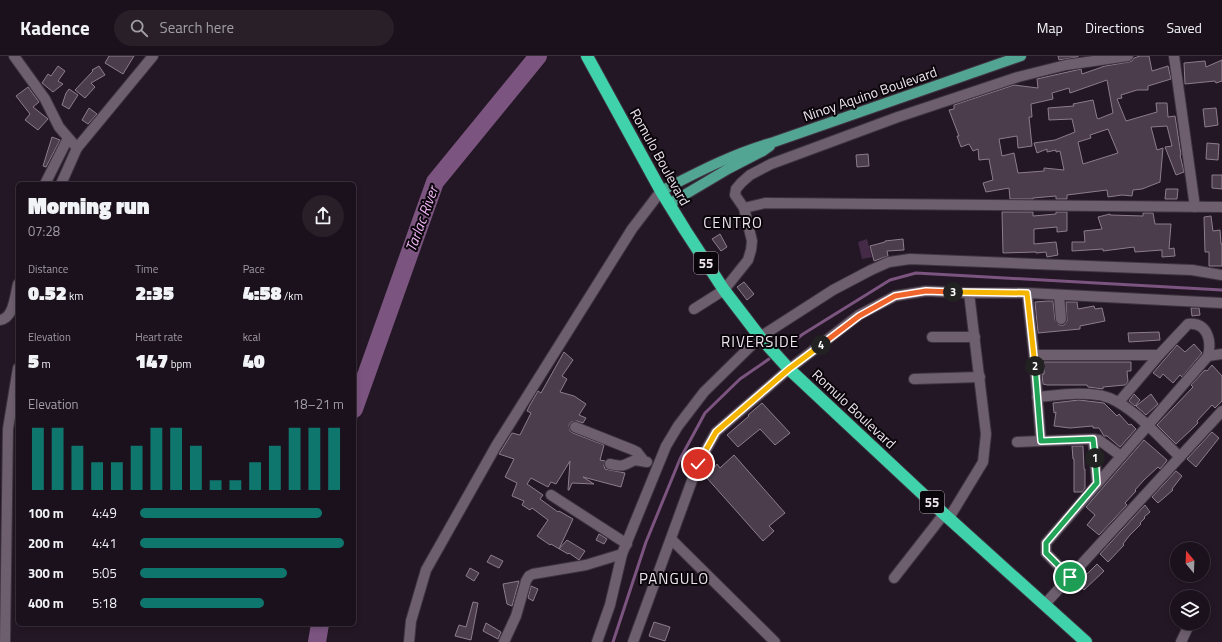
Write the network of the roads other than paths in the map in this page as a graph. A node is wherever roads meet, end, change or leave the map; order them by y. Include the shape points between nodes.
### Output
1 (14, 56) edge
2 (153, 56) edge
3 (587, 56) edge
4 (1021, 56) edge
5 (1128, 56) edge
6 (1174, 56) edge
7 (68, 138) junction
8 (774, 142) junction
9 (77, 148) junction
10 (46, 182) edge
11 (62, 182) edge
12 (659, 186) junction
13 (669, 204) junction
14 (1195, 207) junction
15 (1222, 207) edge
16 (744, 208) junction
17 (1222, 274) edge
18 (724, 290) junction
19 (16, 292) edge
20 (969, 293) junction
21 (1027, 293) junction
22 (1059, 295) junction
23 (1222, 303) edge
24 (694, 309) dead end
25 (1061, 319) dead end
26 (0, 320) edge
27 (760, 337) junction
28 (932, 337) dead end
29 (975, 337) junction
30 (1222, 354) edge
31 (1034, 355) junction
32 (1159, 355) junction
33 (1208, 356) junction
34 (789, 369) junction
35 (16, 377) edge
36 (980, 377) junction
37 (914, 379) dead end
38 (1037, 397) junction
39 (1119, 402) junction
40 (1222, 411) edge
41 (1148, 426) junction
42 (575, 427) dead end
43 (4, 429) edge
44 (1093, 439) junction
45 (1041, 441) junction
46 (1017, 442) dead end
47 (1121, 456) junction
48 (1180, 457) junction
49 (644, 461) junction
50 (610, 464) dead end
51 (658, 465) junction
52 (1097, 483) junction
53 (551, 495) dead end
54 (946, 516) junction
55 (670, 538) junction
56 (627, 544) junction
57 (622, 554) junction
58 (1070, 577) junction
59 (894, 578) dead end
60 (1045, 604) junction
61 (1187, 630) edge
62 (6, 642) edge
63 (410, 642) edge
64 (504, 642) edge
65 (597, 642) edge
66 (633, 642) edge
67 (775, 642) edge
68 (1086, 642) edge
69 (1181, 642) edge

1 - 7 street via 45,99 59,127
2 - 9 street
3 - 12 highway, Romulo Boulevard / 55
4 - 8 main road, Ninoy Aquino Boulevard
5 - 16 street via 1066,65 1018,77 898,116 771,164 750,175 736,189 735,195
6 - 14 street
7 - 9 street
7 - 10 street
8 - 12 main road, Ninoy Aquino Boulevard
8 - 13 main road, Ninoy Aquino Boulevard via 763,151
9 - 11 street
12 - 13 highway, Romulo Boulevard / 55
12 - 63 street via 500,439 426,570 411,621
13 - 18 highway, Romulo Boulevard / 55
14 - 15 street
14 - 16 street via 765,203
16 - 18 street via 752,241 751,250 748,260
17 - 27 street via 1192,270 910,259 889,262 871,270 833,290
18 - 24 street
18 - 27 highway, Romulo Boulevard / 55
19 - 26 street via 8,316
20 - 21 street
20 - 29 street
20 - 34 street via 926,291 895,296 859,316
21 - 22 street
21 - 31 street
22 - 23 street
22 - 25 street
27 - 34 highway, Romulo Boulevard / 55
27 - 51 street via 704,392 678,426
28 - 29 street
29 - 36 street
30 - 33 street
31 - 32 street
31 - 38 street
32 - 33 street via 1188,324 1195,323 1209,338
32 - 39 street
33 - 41 street
34 - 54 highway, Romulo Boulevard / 55
34 - 55 street via 716,432 698,464
35 - 43 street
36 - 37 street
36 - 54 street via 986,434 984,462
38 - 39 street via 1099,395
38 - 45 street
39 - 41 street
40 - 48 street
41 - 47 street
41 - 48 street
42 - 49 street via 633,450
43 - 62 street
44 - 45 street
44 - 47 street via 1099,440
44 - 52 street
45 - 46 street
47 - 52 street
48 - 58 street
49 - 50 street via 635,460 619,466
49 - 51 street
51 - 56 street
52 - 58 street via 1046,543 1046,553
53 - 56 street
54 - 59 street
54 - 60 highway, Romulo Boulevard / 55
55 - 66 street
55 - 67 street
56 - 57 street
57 - 64 street via 586,565 529,576 516,616
57 - 65 street via 610,605
58 - 60 street
60 - 68 highway, Romulo Boulevard / 55
61 - 69 street

